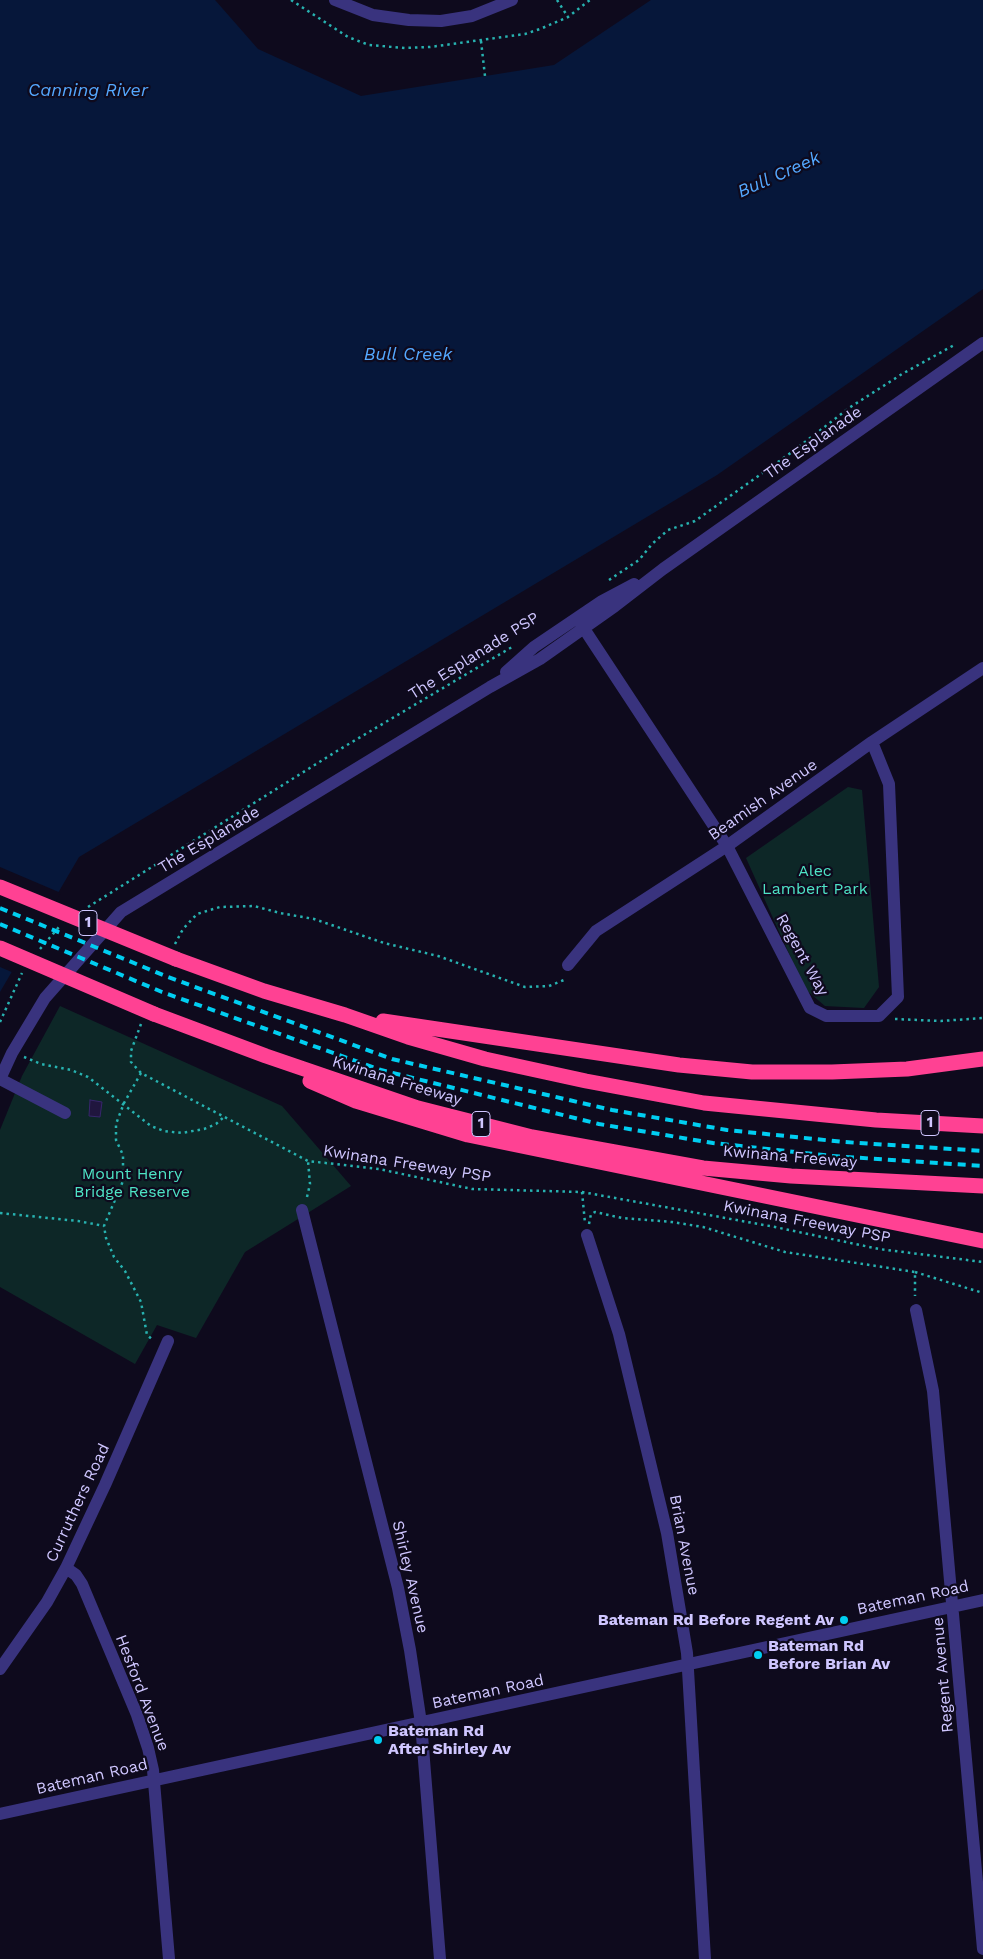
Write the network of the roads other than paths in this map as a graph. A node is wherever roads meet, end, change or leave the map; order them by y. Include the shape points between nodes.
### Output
1 (335, 0) edge
2 (507, 1) edge
3 (983, 343) edge
4 (580, 623) junction
5 (983, 668) edge
6 (872, 742) junction
7 (726, 846) junction
8 (0, 888) edge
9 (0, 948) edge
10 (568, 965) road end
11 (345, 1015) junction
12 (168, 1020) junction
13 (983, 1059) edge
14 (0, 1079) edge
15 (66, 1113) dead end
16 (983, 1126) edge
17 (983, 1186) edge
18 (302, 1210) road end
19 (587, 1235) road end
20 (983, 1241) edge
21 (916, 1310) road end
22 (168, 1342) road end
23 (66, 1568) junction
24 (983, 1600) edge
25 (953, 1606) junction
26 (687, 1664) junction
27 (0, 1669) edge
28 (421, 1723) junction
29 (154, 1780) junction
30 (0, 1814) edge
31 (983, 1950) edge
32 (169, 1959) edge
33 (440, 1959) edge
34 (705, 1959) edge

1 - 2 street via 373,15 409,20 472,16
3 - 4 street, The Esplanade via 663,569 610,596
4 - 7 street, Regent Way
4 - 14 street, The Esplanade via 534,646 490,687 121,912 45,998
5 - 6 street, Beamish Avenue
6 - 7 street, Beamish Avenue
6 - 7 street, Regent Way via 889,784 898,997 879,1016 826,1016 810,1008
7 - 10 street, Beamish Avenue via 596,931
8 - 11 highway, 1, bridge via 175,952 264,991
9 - 12 highway, Kwinana Freeway / 1, bridge via 148,1017
11 - 13 highway via 679,1065 752,1072 907,1069
11 - 16 highway, 1 via 485,1059 586,1082 704,1103 856,1119
12 - 17 highway, Kwinana Freeway / 1 via 418,1108 532,1137 703,1168
12 - 20 highway via 356,1101 468,1135
14 - 15 street
18 - 28 street, Shirley Avenue via 398,1588
19 - 26 street, Brian Avenue via 619,1334 667,1533
21 - 25 street, Regent Avenue via 933,1391
22 - 23 street, Curruthers Road
23 - 27 street, Curruthers Road via 47,1602
23 - 29 street, Hesford Avenue via 82,1584 126,1689 148,1748
24 - 25 street, Bateman Road
25 - 26 street, Bateman Road
25 - 31 street, Regent Avenue
26 - 28 street, Bateman Road
26 - 34 street, Brian Avenue
28 - 29 street, Bateman Road
28 - 33 street, Shirley Avenue
29 - 30 street, Bateman Road
29 - 32 street, Hesford Avenue

